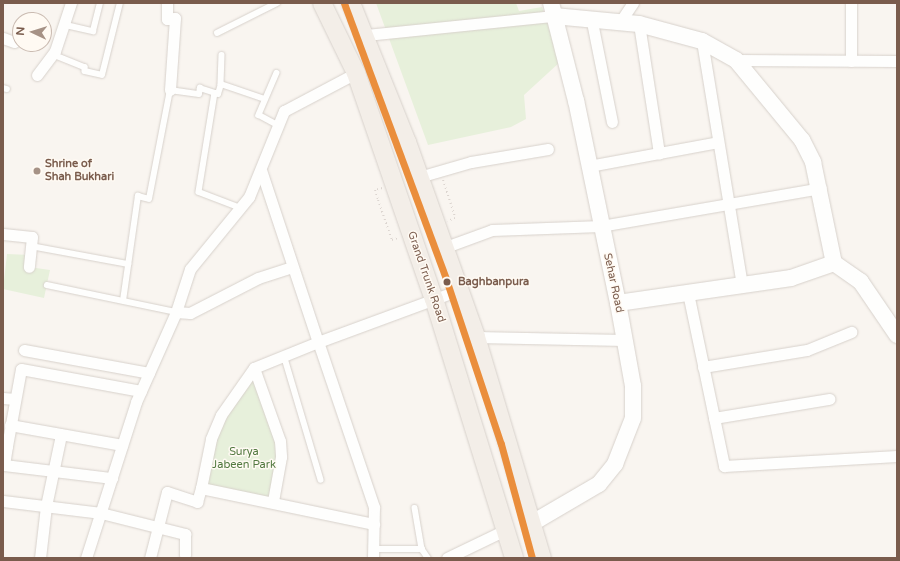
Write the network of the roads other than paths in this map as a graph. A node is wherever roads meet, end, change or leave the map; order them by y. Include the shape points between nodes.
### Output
1 (71, 3) edge
2 (100, 3) edge
3 (120, 3) edge
4 (167, 3) edge
5 (277, 3) edge
6 (322, 3) edge
7 (351, 3) edge
8 (633, 3) edge
9 (851, 3) edge
10 (552, 10) edge
11 (590, 17) junction
12 (620, 22) junction
13 (639, 24) junction
14 (66, 25) junction
15 (217, 33) dead end
16 (366, 35) junction
17 (702, 41) junction
18 (52, 54) junction
19 (222, 55) dead end
20 (736, 60) junction
21 (851, 61) junction
22 (897, 61) edge
23 (277, 73) dead end
24 (356, 73) junction
25 (37, 75) dead end
26 (221, 84) junction
27 (170, 90) junction
28 (215, 93) junction
29 (265, 99) junction
30 (612, 122) dead end
31 (278, 125) junction
32 (718, 142) junction
33 (548, 149) dead end
34 (659, 153) junction
35 (589, 166) junction
36 (261, 170) junction
37 (420, 177) junction
38 (821, 188) junction
39 (727, 203) junction
40 (242, 208) junction
41 (601, 226) junction
42 (3, 234) edge
43 (31, 246) junction
44 (443, 248) junction
45 (834, 263) junction
46 (128, 264) junction
47 (28, 267) dead end
48 (290, 267) junction
49 (47, 285) dead end
50 (742, 286) junction
51 (459, 290) junction
52 (688, 293) junction
53 (434, 299) junction
54 (123, 301) junction
55 (618, 303) junction
56 (176, 312) junction
57 (851, 332) dead end
58 (897, 335) edge
59 (476, 337) junction
60 (624, 340) junction
61 (318, 342) junction
62 (24, 350) dead end
63 (284, 355) junction
64 (703, 367) junction
65 (254, 368) junction
66 (149, 373) junction
67 (141, 391) junction
68 (3, 398) edge
69 (15, 399) junction
70 (829, 399) dead end
71 (714, 418) junction
72 (10, 425) junction
73 (61, 435) junction
74 (122, 445) junction
75 (5, 446) edge
76 (897, 456) edge
77 (53, 471) junction
78 (112, 478) junction
79 (322, 480) dead end
80 (201, 488) junction
81 (3, 501) edge
82 (273, 501) junction
83 (46, 506) junction
84 (415, 508) dead end
85 (101, 513) junction
86 (534, 522) junction
87 (374, 524) junction
88 (158, 528) junction
89 (507, 529) junction
90 (422, 549) junction
91 (374, 553) edge
92 (185, 555) dead end
93 (40, 558) edge
94 (86, 558) edge
95 (150, 558) edge
96 (428, 558) edge
97 (448, 558) edge
98 (514, 558) edge
99 (542, 558) edge

1 - 14 street
2 - 14 lane via 94,31
3 - 18 lane via 102,75 85,71 85,67
4 - 27 street via 167,19 176,18
5 - 15 lane
6 - 24 main road, Grand Trunk Road
7 - 16 main road
8 - 12 street
9 - 21 street
10 - 11 street
10 - 16 street
10 - 35 street, Sehar Road
11 - 12 street
11 - 30 street
12 - 13 street
13 - 17 street
13 - 34 street
14 - 18 street
16 - 37 main road
17 - 20 street
17 - 32 street
18 - 25 street
19 - 26 lane
20 - 21 street
20 - 38 street via 802,140
21 - 22 street
23 - 29 lane
24 - 31 street via 295,103 284,112
24 - 53 main road, Grand Trunk Road
26 - 28 lane via 218,94
26 - 29 lane
27 - 28 lane via 199,94 200,88
27 - 46 lane via 149,199 138,196
28 - 40 lane via 199,192
29 - 31 lane via 259,115
31 - 36 street
32 - 34 street
32 - 39 street
33 - 37 street via 471,162
34 - 35 street
35 - 41 street, Sehar Road
36 - 40 street
36 - 48 street
37 - 44 main road
38 - 39 street
38 - 45 street
39 - 41 street
39 - 50 street
40 - 56 street via 190,269
41 - 44 street via 492,230
41 - 55 street, Sehar Road
42 - 43 street via 32,237
43 - 46 lane
43 - 47 street
44 - 51 main road
45 - 50 street via 791,278
45 - 58 street via 861,282
46 - 54 lane
48 - 56 street via 258,278 190,313
48 - 61 street
49 - 54 lane
50 - 52 street
51 - 53 street
51 - 59 main road
52 - 55 street
52 - 64 street
53 - 61 street
53 - 89 main road, Grand Trunk Road
54 - 56 lane
55 - 60 street, Sehar Road
56 - 66 street
57 - 64 street via 807,350
59 - 60 street
59 - 86 main road
60 - 86 street, Sehar Road via 633,386 633,418 615,464 599,484
61 - 63 street
61 - 87 street via 374,507
62 - 66 street
63 - 65 street
63 - 79 lane
64 - 71 street
65 - 80 street via 221,415 211,439
65 - 82 street via 280,441 281,457
66 - 67 street
67 - 69 street via 20,369
67 - 74 street
68 - 69 street
69 - 72 street
70 - 71 street
71 - 76 street via 724,466
72 - 73 street
72 - 75 street
73 - 74 street
73 - 77 street
74 - 78 street
75 - 77 street via 4,465
77 - 78 street
77 - 83 street
78 - 85 street
80 - 82 street
80 - 88 street via 197,502 167,492
81 - 83 street
82 - 87 street
83 - 85 street
83 - 93 street
84 - 90 lane
85 - 88 street
85 - 94 street
86 - 99 main road
87 - 91 street
88 - 92 street via 185,534
88 - 95 street
89 - 97 street
89 - 98 main road, Grand Trunk Road
90 - 91 lane
90 - 96 lane

